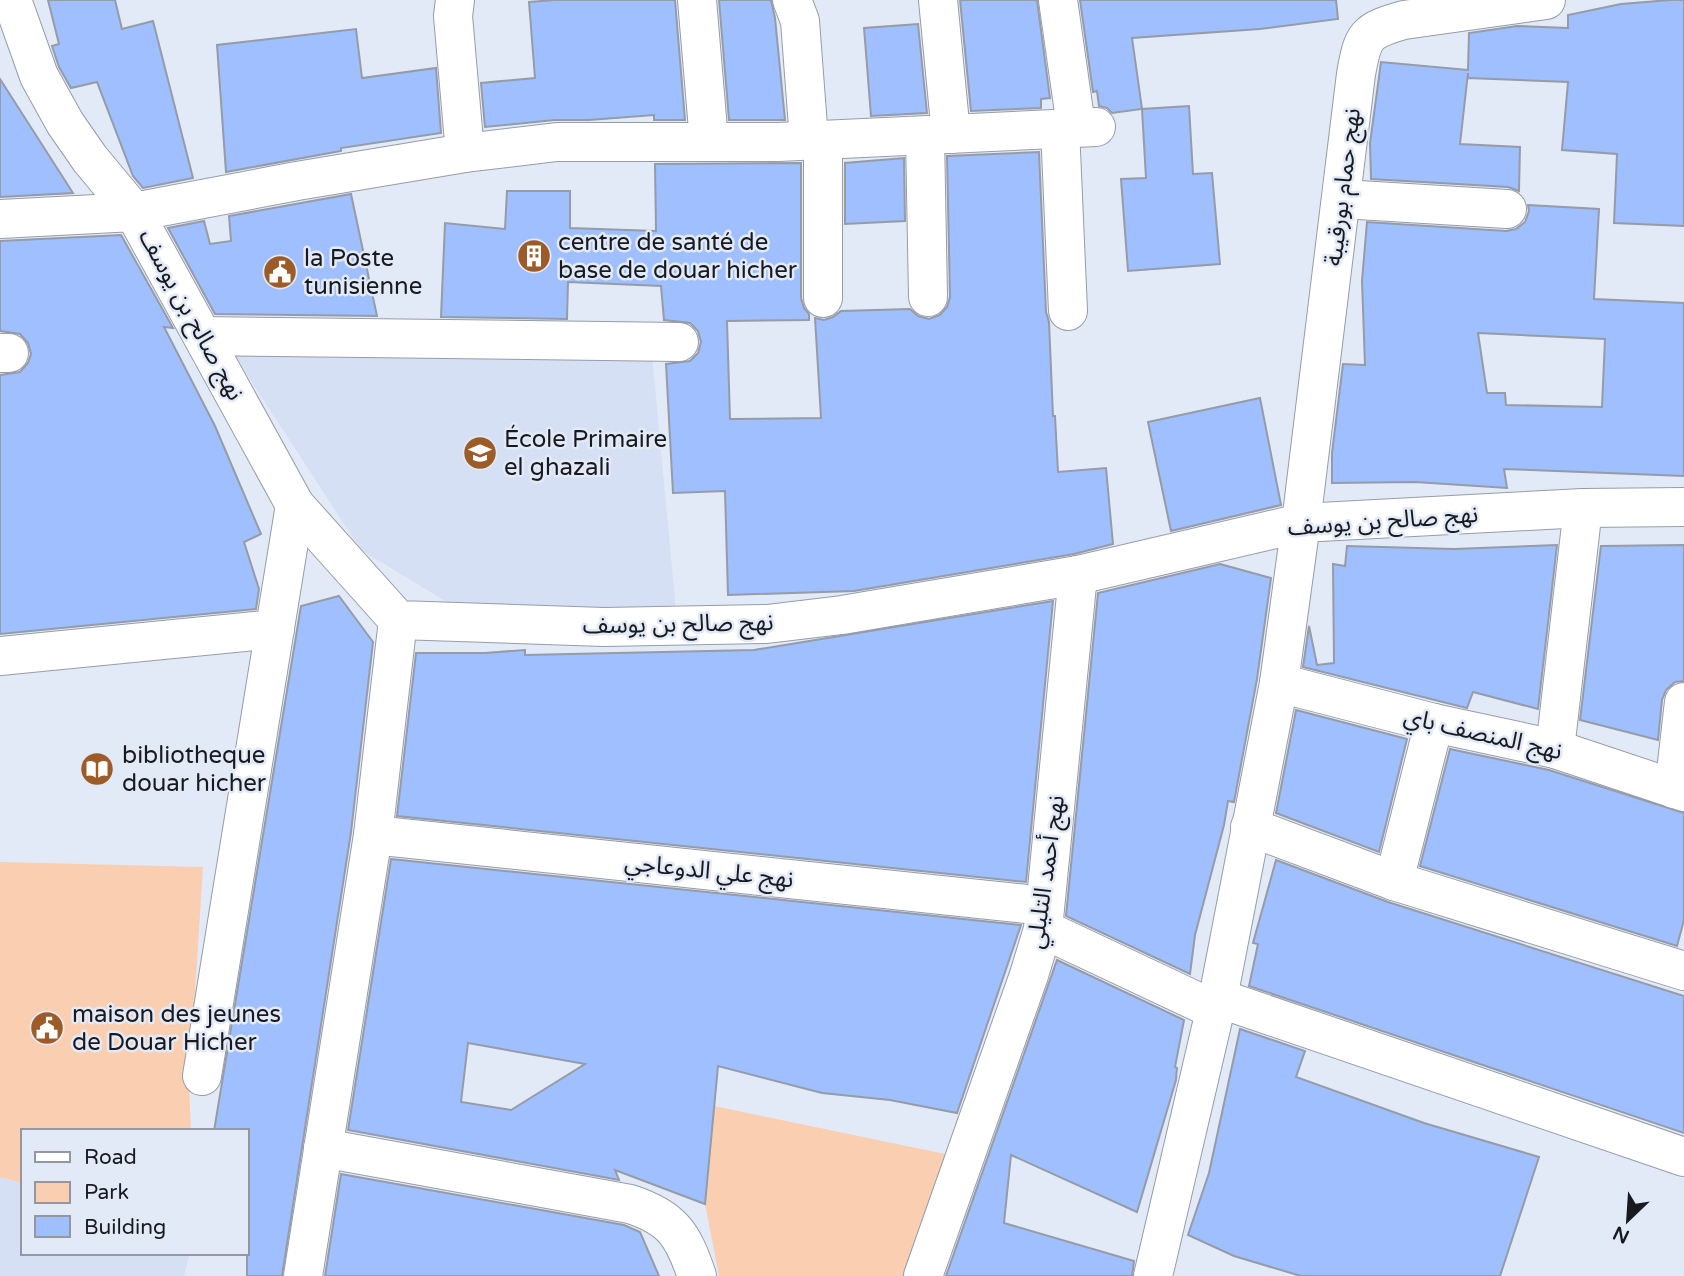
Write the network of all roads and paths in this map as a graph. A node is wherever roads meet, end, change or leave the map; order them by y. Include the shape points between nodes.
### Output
1 (12, 0) edge
2 (455, 0) edge
3 (697, 0) edge
4 (792, 0) edge
5 (938, 0) edge
6 (1058, 0) edge
7 (1546, 0) edge
8 (1077, 127) junction
9 (938, 135) junction
10 (816, 140) junction
11 (709, 141) junction
12 (465, 153) junction
13 (1342, 199) junction
14 (1507, 209) dead end
15 (134, 212) junction
16 (0, 219) edge
17 (928, 297) dead end
18 (823, 298) dead end
19 (1068, 311) dead end
20 (203, 336) junction
21 (679, 342) dead end
22 (295, 505) junction
23 (1684, 507) edge
24 (1583, 508) junction
25 (1301, 523) junction
26 (1078, 575) junction
27 (398, 620) junction
28 (275, 629) junction
29 (0, 656) edge
30 (1279, 683) junction
31 (1684, 702) edge
32 (1434, 723) junction
33 (1555, 749) junction
34 (1679, 790) edge
35 (1250, 827) junction
36 (373, 835) junction
37 (1394, 881) junction
38 (1044, 917) junction
39 (1682, 963) edge
40 (1217, 1004) junction
41 (202, 1076) dead end
42 (323, 1148) junction
43 (1684, 1157) edge
44 (303, 1276) edge
45 (697, 1276) edge
46 (923, 1276) edge
47 (1153, 1276) edge

1 - 15 street, نهج صالح بن يوسف via 39,76 59,111 90,159
2 - 12 street
3 - 11 street
4 - 10 street via 800,21
5 - 9 street
6 - 8 street
7 - 13 street, نهج حمام بورقيبة via 1404,20 1369,34 1356,74
8 - 9 street
8 - 19 street
9 - 10 street
9 - 17 street
10 - 11 street
10 - 18 street
11 - 12 street via 557,142
12 - 15 street
13 - 14 street
13 - 25 street, نهج حمام بورقيبة
15 - 16 street
15 - 20 street, نهج صالح بن يوسف
20 - 21 street
20 - 22 street, نهج صالح بن يوسف
22 - 27 street, نهج صالح بن يوسف
22 - 28 street
23 - 24 street, نهج صالح بن يوسف
24 - 25 street, نهج صالح بن يوسف
24 - 33 street
25 - 26 street, نهج صالح بن يوسف
25 - 30 street, نهج حمام بورقيبة
26 - 27 street, نهج صالح بن يوسف via 767,624 604,627
26 - 38 street, نهج أحمد التليلي
27 - 36 street
28 - 29 street
28 - 41 street
30 - 32 street, نهج المنصف باي
30 - 35 street, نهج حمام بورقيبة
31 - 34 street
32 - 33 street, نهج المنصف باي
32 - 37 street
33 - 34 street, نهج المنصف باي
35 - 37 street
35 - 40 street, نهج حمام بورقيبة
36 - 38 street, نهج علي الدوعاجي
36 - 42 street
37 - 39 street
38 - 40 street, نهج علي الدوعاجي
38 - 46 street, نهج أحمد التليلي
40 - 43 street, نهج علي الدوعاجي
40 - 47 street, نهج حمام بورقيبة
42 - 44 street
42 - 45 street via 651,1211 678,1234

